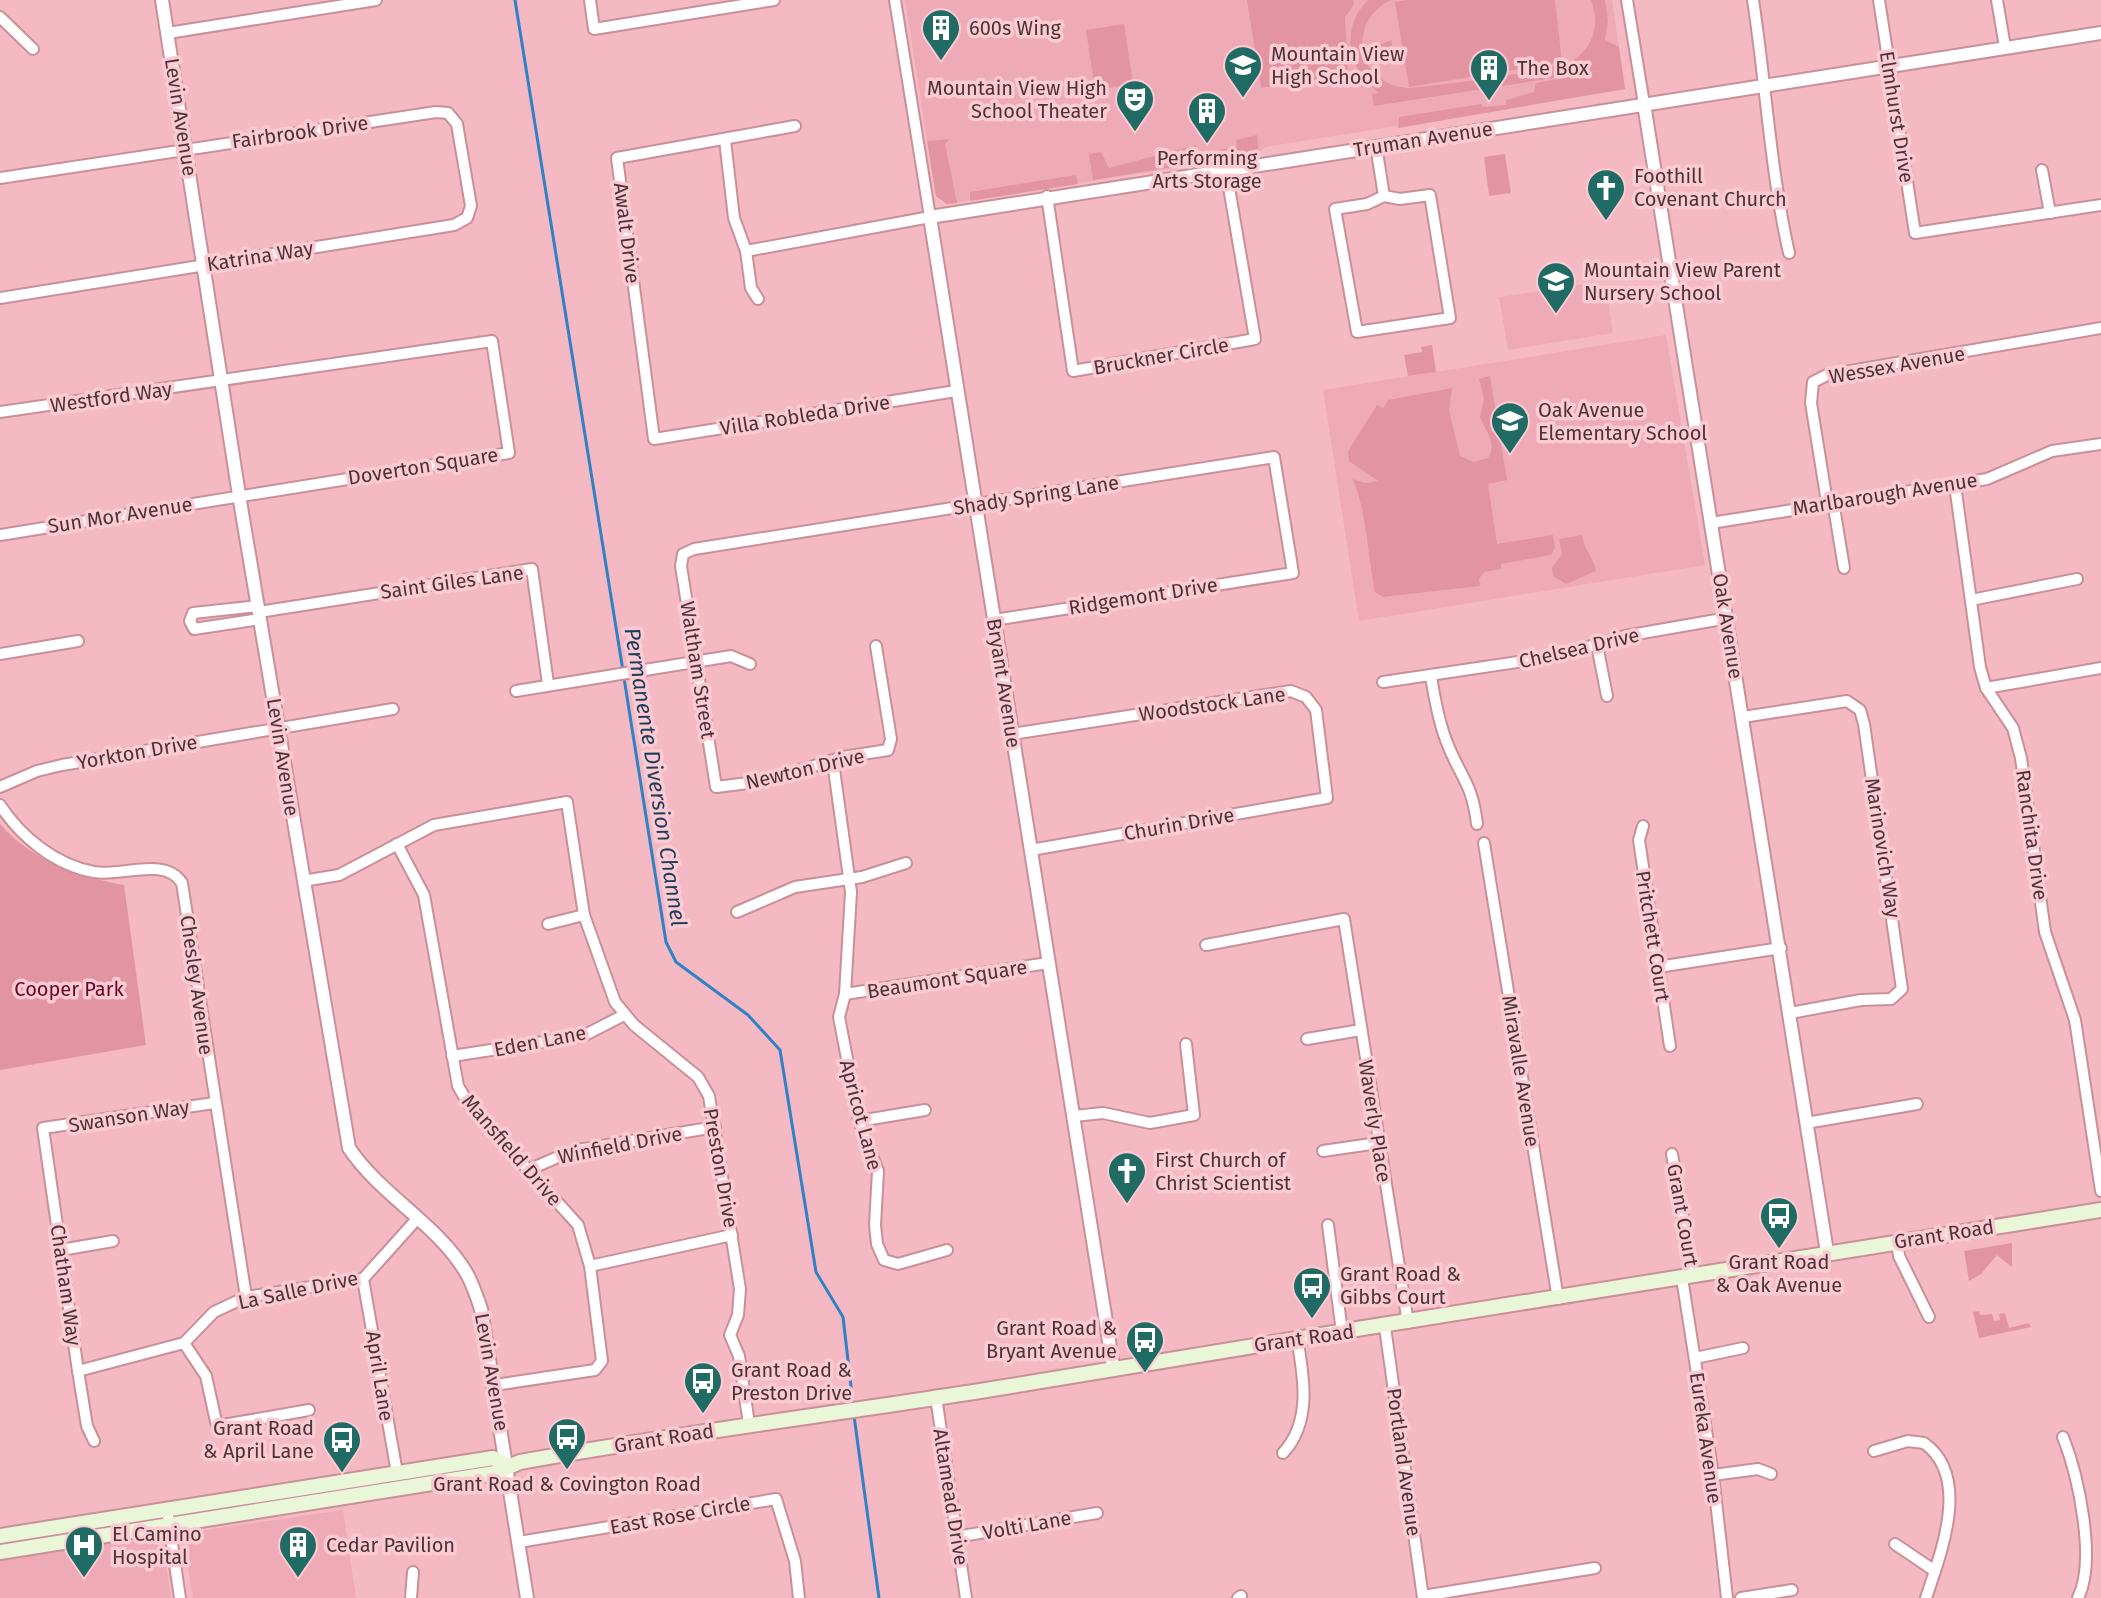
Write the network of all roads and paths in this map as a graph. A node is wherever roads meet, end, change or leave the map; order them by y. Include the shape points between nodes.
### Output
1 (162, 0) edge
2 (376, 0) edge
3 (590, 0) edge
4 (774, 0) edge
5 (895, 0) edge
6 (1627, 0) edge
7 (1753, 0) edge
8 (1879, 0) edge
9 (1997, 0) edge
10 (0, 17) edge
11 (168, 33) junction
12 (2101, 33) edge
13 (2005, 47) junction
14 (33, 49) dead end
15 (1890, 65) junction
16 (1765, 85) junction
17 (1644, 104) junction
18 (795, 126) dead end
19 (725, 140) junction
20 (1376, 146) junction
21 (186, 148) junction
22 (465, 167) joint
23 (1226, 170) junction
24 (2042, 170) dead end
25 (0, 178) edge
26 (1047, 196) junction
27 (1384, 196) junction
28 (2101, 205) edge
29 (2050, 213) junction
30 (930, 217) junction
31 (746, 251) junction
32 (1789, 253) dead end
33 (204, 264) junction
34 (0, 298) edge
35 (758, 299) dead end
36 (2101, 328) edge
37 (222, 382) junction
38 (956, 391) junction
39 (0, 412) edge
40 (654, 439) joint
41 (2101, 444) edge
42 (1955, 485) junction
43 (239, 495) junction
44 (1830, 501) junction
45 (975, 505) junction
46 (1711, 523) junction
47 (0, 535) edge
48 (683, 554) joint
49 (1844, 568) dead end
50 (1293, 573) joint
51 (2077, 579) dead end
52 (1971, 600) junction
53 (259, 612) junction
54 (1728, 618) junction
55 (218, 619) dead end
56 (994, 620) junction
57 (78, 641) dead end
58 (1597, 645) junction
59 (876, 646) dead end
60 (0, 654) edge
61 (697, 661) junction
62 (750, 664) dead end
63 (2101, 668) edge
64 (1431, 677) junction
65 (1383, 682) dead end
66 (548, 684) junction
67 (1986, 688) junction
68 (516, 691) dead end
69 (1607, 696) dead end
70 (393, 709) dead end
71 (1743, 717) junction
72 (278, 728) junction
73 (1012, 734) junction
74 (833, 762) junction
75 (0, 787) edge
76 (716, 787) joint
77 (1327, 798) joint
78 (0, 805) edge
79 (1477, 824) dead end
80 (1643, 826) dead end
81 (1484, 843) dead end
82 (397, 844) junction
83 (1031, 850) junction
84 (906, 863) dead end
85 (850, 879) junction
86 (303, 881) junction
87 (737, 912) dead end
88 (584, 915) junction
89 (548, 924) dead end
90 (1206, 945) dead end
91 (1781, 948) junction
92 (1048, 963) junction
93 (1658, 967) junction
94 (845, 994) junction
95 (1790, 1013) junction
96 (624, 1015) junction
97 (1361, 1030) junction
98 (1307, 1039) dead end
99 (1186, 1044) dead end
100 (1670, 1046) dead end
101 (452, 1056) junction
102 (214, 1103) junction
103 (1917, 1104) dead end
104 (925, 1110) dead end
105 (1074, 1116) junction
106 (859, 1121) junction
107 (1806, 1123) junction
108 (715, 1127) junction
109 (43, 1128) joint
110 (1378, 1143) junction
111 (1323, 1151) dead end
112 (1672, 1154) dead end
113 (528, 1170) junction
114 (2101, 1191) edge
115 (2101, 1210) edge
116 (416, 1220) junction
117 (1328, 1225) dead end
118 (732, 1235) junction
119 (113, 1241) dead end
120 (1897, 1241) junction
121 (61, 1250) junction
122 (947, 1250) dead end
123 (1827, 1252) junction
124 (590, 1266) junction
125 (1687, 1277) junction
126 (363, 1279) junction
127 (246, 1297) junction
128 (1558, 1299) junction
129 (1929, 1317) dead end
130 (1408, 1323) junction
131 (1385, 1327) junction
132 (1342, 1332) junction
133 (1297, 1338) junction
134 (184, 1343) junction
135 (1743, 1348) dead end
136 (1695, 1358) junction
137 (1113, 1366) junction
138 (78, 1371) junction
139 (495, 1385) junction
140 (936, 1397) junction
141 (309, 1410) dead end
142 (749, 1424) junction
143 (2063, 1437) dead end
144 (94, 1441) dead end
145 (1874, 1451) dead end
146 (1283, 1453) dead end
147 (507, 1465) junction
148 (397, 1473) junction
149 (1771, 1474) dead end
150 (1713, 1475) junction
151 (167, 1510) junction
152 (1097, 1513) dead end
153 (169, 1527) junction
154 (0, 1536) edge
155 (956, 1537) junction
156 (519, 1542) junction
157 (1895, 1544) dead end
158 (0, 1552) edge
159 (1595, 1568) dead end
160 (1935, 1571) junction
161 (413, 1572) dead end
162 (1792, 1590) dead end
163 (1423, 1597) edge
164 (180, 1598) edge
165 (411, 1598) edge
166 (527, 1598) edge
167 (799, 1598) edge
168 (966, 1598) edge
169 (1727, 1598) edge
170 (1741, 1598) edge
171 (1926, 1598) edge
172 (2078, 1598) edge

1 - 11 street, Levin Avenue
2 - 11 street
3 - 4 street via 594,29
5 - 30 street, Bryant Avenue
6 - 17 street, Oak Avenue
7 - 16 street
8 - 15 street, Elmhurst Drive
9 - 13 street
10 - 14 street
11 - 21 street, Levin Avenue
12 - 13 street, Truman Avenue
13 - 15 street, Truman Avenue
15 - 16 street, Truman Avenue
15 - 29 street, Elmhurst Drive via 1915,233
16 - 17 street, Truman Avenue
16 - 32 street via 1775,190
17 - 20 street, Truman Avenue
17 - 46 street, Oak Avenue
18 - 19 street, Awalt Drive
19 - 31 street via 734,218
19 - 40 street, Awalt Drive via 617,158
20 - 23 street, Truman Avenue
20 - 27 street
21 - 22 street, Fairbrook Drive via 436,112 448,113 457,124
21 - 25 street, Fairbrook Drive
21 - 33 street, Levin Avenue
22 - 33 street, Katrina Way via 471,206 467,218 454,225
23 - 26 street, Truman Avenue
23 - 26 street, Bruckner Circle via 1255,339 1073,371
24 - 29 street
26 - 30 street, Truman Avenue
27 - 27 street via 1430,195 1450,318 1357,332 1335,209
28 - 29 street
30 - 31 street, Truman Avenue
30 - 38 street, Bryant Avenue
31 - 35 street via 751,288
33 - 34 street, Katrina Way
33 - 37 street, Levin Avenue
36 - 44 street, Wessex Avenue via 1827,375 1813,382 1811,403
37 - 39 street, Westford Way
37 - 43 street, Levin Avenue
37 - 43 street, Doverton Square via 492,341 509,453
38 - 40 street, Villa Robleda Drive
38 - 45 street, Bryant Avenue
41 - 42 street, Marlbarough Avenue via 2052,451 1987,479
42 - 44 street, Marlbarough Avenue
42 - 52 street, Ranchita Drive
43 - 47 street, Sun Mor Avenue
43 - 53 street, Levin Avenue
44 - 46 street, Marlbarough Avenue
44 - 49 street
45 - 48 street, Shady Spring Lane
45 - 50 street, Shady Spring Lane via 1274,457
45 - 56 street, Bryant Avenue
46 - 54 street, Oak Avenue
48 - 61 street, Waltham Street
50 - 56 street, Ridgemont Drive
51 - 52 street
52 - 67 street, Ranchita Drive
53 - 55 street, Saint Giles Lane
53 - 66 street, Saint Giles Lane via 532,569
53 - 72 street, Levin Avenue
54 - 58 street, Chelsea Drive
54 - 71 street, Oak Avenue
56 - 73 street, Bryant Avenue
57 - 60 street
58 - 64 street, Chelsea Drive
58 - 69 street
59 - 74 street, Newton Drive via 890,746
61 - 62 street via 731,656
61 - 66 street
61 - 76 street, Waltham Street
63 - 67 street
64 - 65 street, Chelsea Drive
64 - 79 street via 1447,744 1474,795
66 - 68 street
67 - 114 street, Ranchita Drive via 2013,728 2021,758 2045,932 2075,1020
70 - 72 street, Yorkton Drive
71 - 91 street, Oak Avenue
71 - 95 street, Marinovich Way via 1847,701 1860,710 1864,724 1902,989 1891,999
72 - 75 street, Yorkton Drive via 62,765
72 - 86 street, Levin Avenue
73 - 77 street, Woodstock Lane via 1291,691 1306,697 1316,710
73 - 83 street, Bryant Avenue
74 - 76 street, Newton Drive via 765,781
74 - 85 street, Apricot Lane
77 - 83 street, Churin Drive
78 - 102 street, Chesley Avenue via 16,829 73,866 111,874 158,868 178,877
80 - 93 street, Pritchett Court via 1639,840
81 - 128 street, Miravalle Avenue
82 - 86 street, Preston Drive via 339,875
82 - 88 street, Preston Drive via 434,825 567,802
82 - 101 street, Mansfield Drive via 424,895
83 - 92 street, Bryant Avenue
84 - 85 street
85 - 87 street via 795,887
85 - 94 street, Apricot Lane
86 - 116 street, Levin Avenue via 349,1148 365,1173
88 - 89 street
88 - 96 street, Preston Drive
90 - 97 street, Waverly Place via 1344,919
91 - 93 street
91 - 95 street, Oak Avenue
92 - 94 street, Beaumont Square
92 - 105 street, Bryant Avenue
93 - 100 street, Pritchett Court
94 - 106 street, Apricot Lane via 839,1017
95 - 107 street, Oak Avenue
96 - 101 street, Eden Lane via 583,1036
96 - 108 street, Preston Drive via 698,1077 709,1096
97 - 98 street
97 - 110 street, Waverly Place
99 - 105 street via 1194,1115 1150,1123 1103,1113
101 - 113 street, Mansfield Drive via 468,1103
102 - 109 street, Swanson Way
102 - 127 street, Chesley Avenue
103 - 107 street
104 - 106 street
105 - 137 street, Bryant Avenue
106 - 122 street, Apricot Lane via 878,1171 875,1225 884,1260 898,1264
107 - 123 street, Oak Avenue
108 - 113 street, Winfield Drive via 572,1151
108 - 118 street, Preston Drive
109 - 121 street, Chatham Way
110 - 111 street
110 - 130 street, Waverly Place
112 - 125 street, Grant Court
113 - 124 street, Mansfield Drive via 578,1225
115 - 120 main road, Grant Road
116 - 126 street, La Salle Drive
116 - 139 street, Levin Avenue via 448,1248 468,1275 481,1309
117 - 132 street
118 - 124 street
118 - 142 street, Preston Drive via 740,1289 730,1335 739,1356
119 - 121 street
120 - 123 main road, Grant Road
120 - 129 street
121 - 138 street, Chatham Way
123 - 125 main road, Grant Road
124 - 139 street, Mansfield Drive via 602,1361 595,1370
125 - 128 main road, Grant Road
125 - 136 street, Eureka Avenue
126 - 127 street, La Salle Drive
126 - 148 street, April Lane
127 - 134 street, La Salle Drive via 214,1312
128 - 130 main road, Grant Road
130 - 131 main road, Grant Road
131 - 132 main road, Grant Road
131 - 163 street, Portland Avenue
132 - 133 main road, Grant Road
133 - 137 main road, Grant Road
133 - 146 street via 1304,1415 1297,1438
134 - 138 street
134 - 141 street via 206,1376 217,1426
135 - 136 street
136 - 150 street, Eureka Avenue
137 - 140 main road, Grant Road
138 - 144 street, Chatham Way
139 - 147 street, Levin Avenue
140 - 142 main road, Grant Road
140 - 155 street, Altamead Drive
142 - 147 main road, Grant Road
143 - 172 street via 2086,1551
145 - 160 street via 1908,1441 1924,1443 1939,1459 1949,1517 1947,1541
147 - 148 main road, Grant Road via 493,1458
147 - 153 main road, Grant Road via 495,1473
147 - 156 street, Levin Avenue
148 - 151 main road, Grant Road
149 - 150 street via 1758,1469
150 - 169 street, Eureka Avenue
151 - 153 street
151 - 154 main road, Grant Road
152 - 155 street, Volti Lane
153 - 158 main road, Grant Road
153 - 164 street
155 - 168 street, Altamead Drive
156 - 166 street, Levin Avenue
156 - 167 street, East Rose Circle via 776,1499 795,1561
157 - 160 street
159 - 163 street
160 - 171 street
161 - 165 street
162 - 170 street

